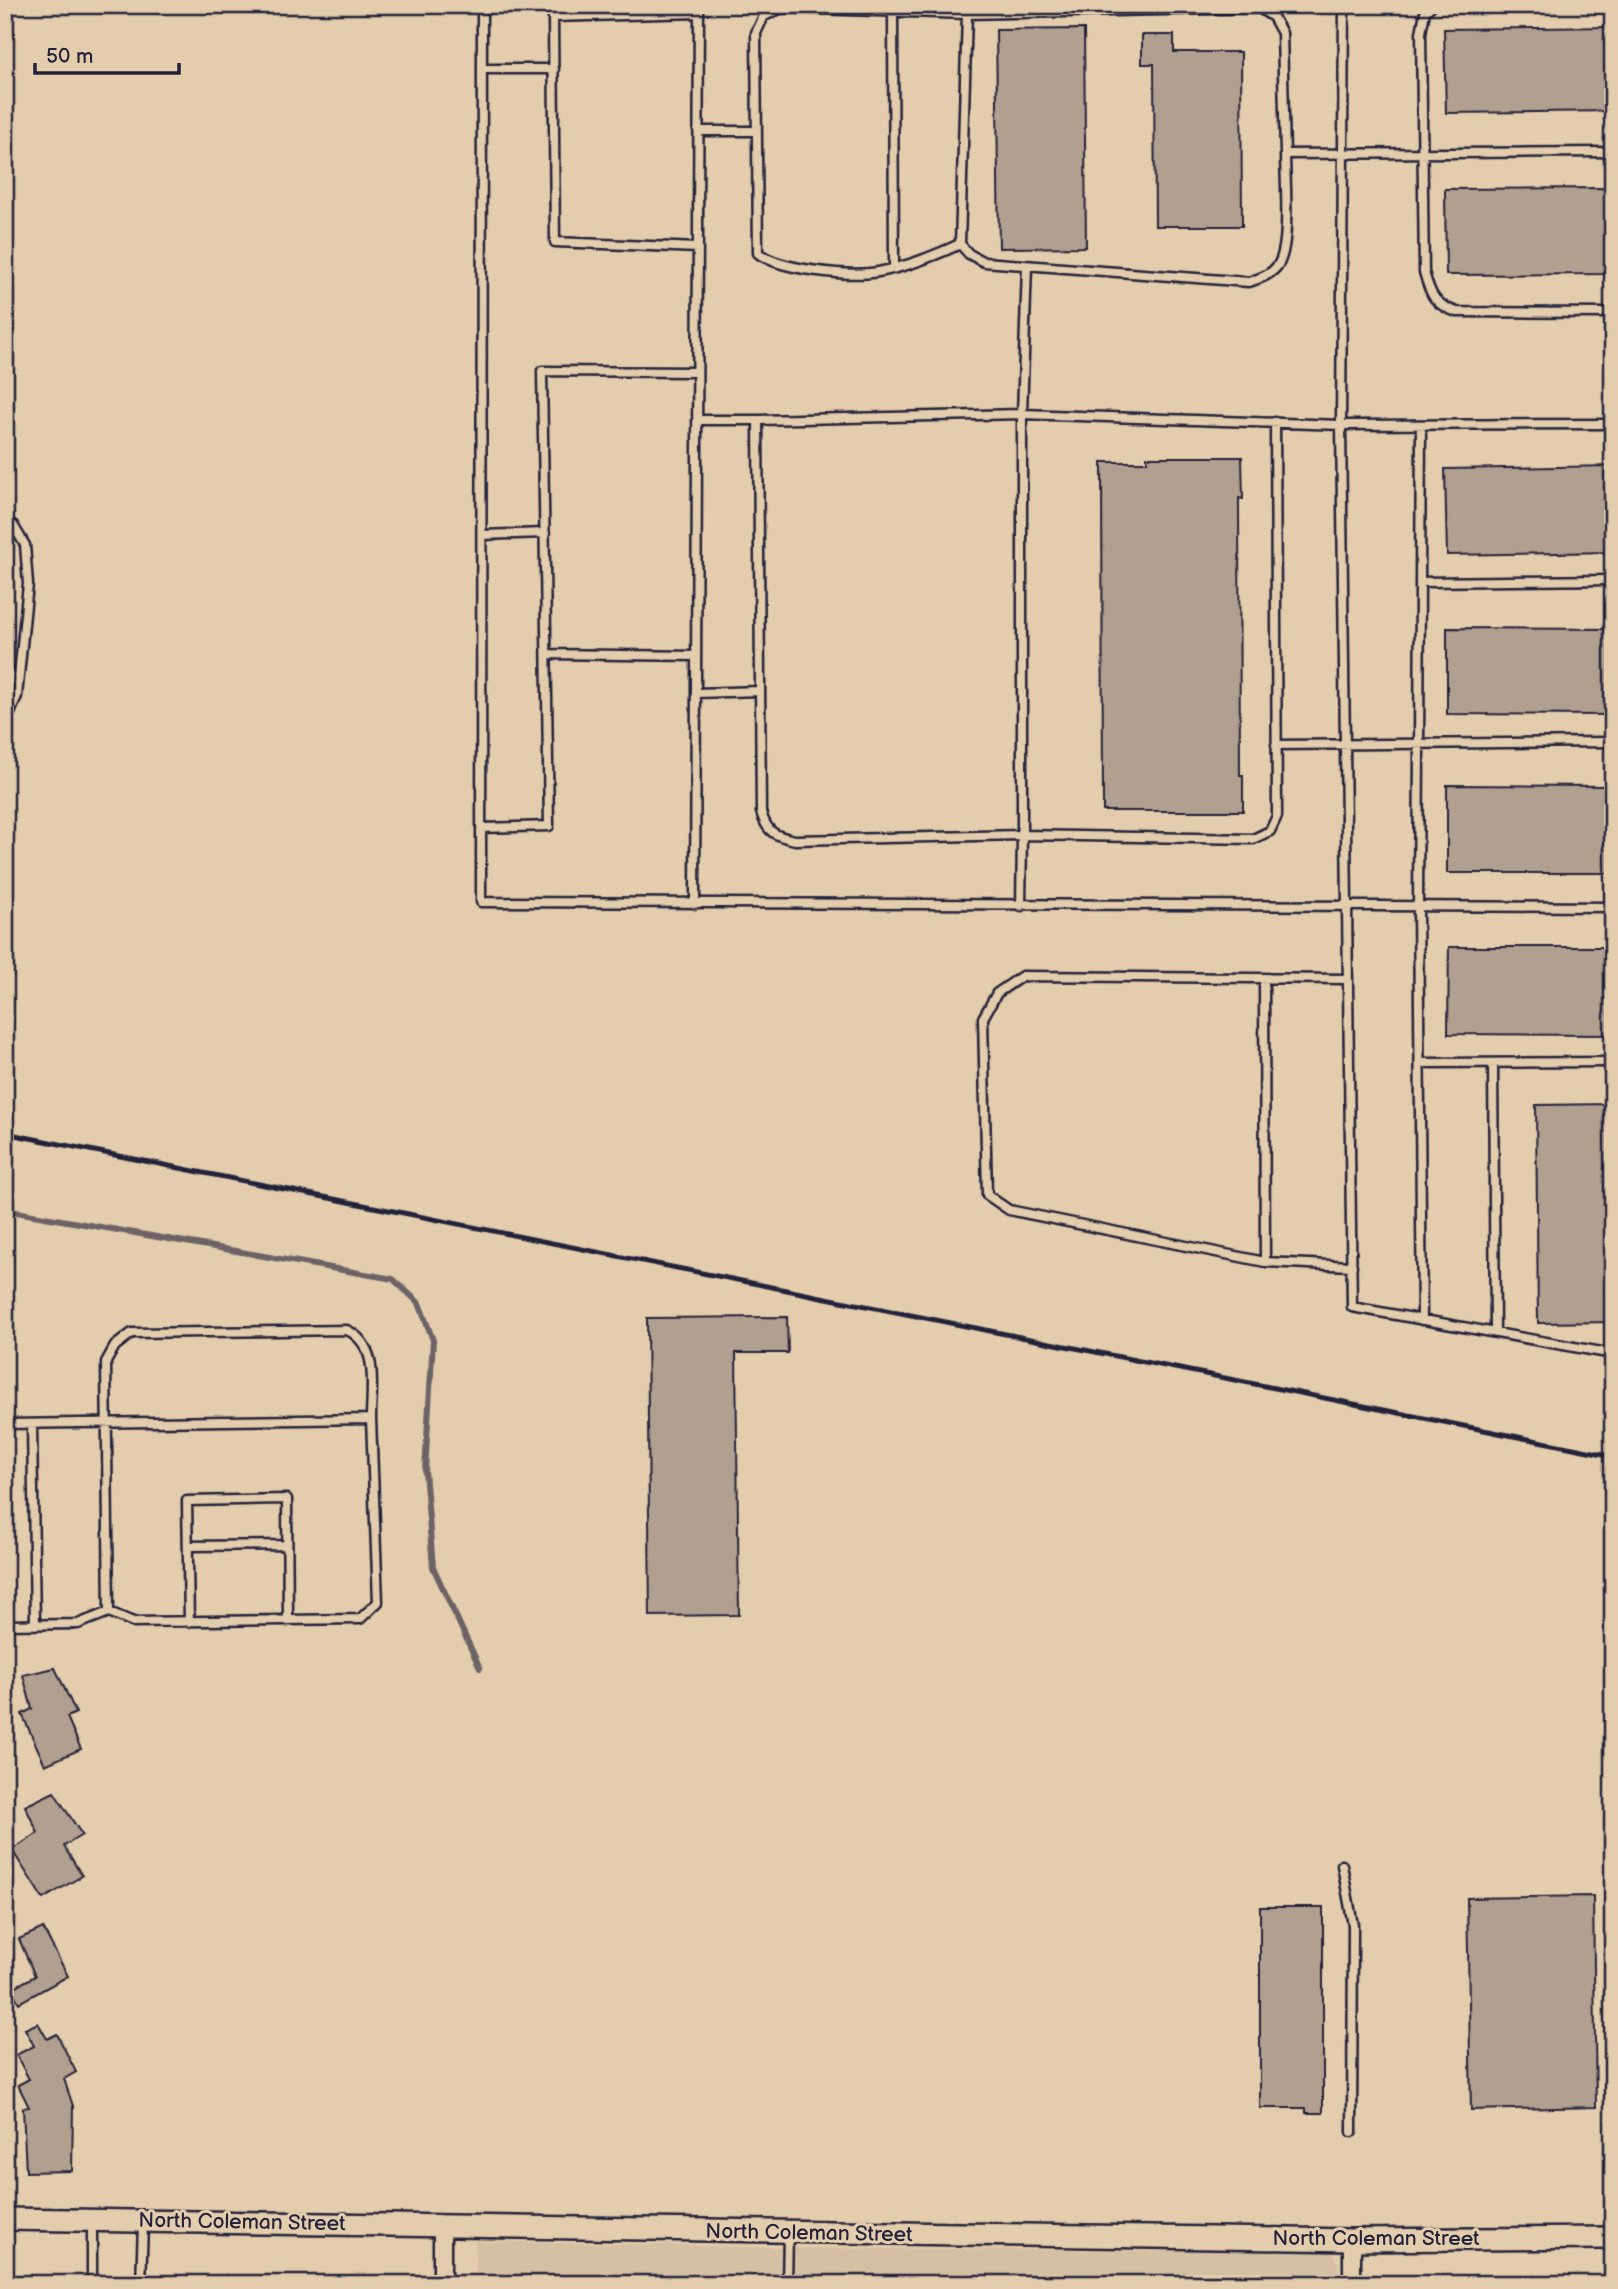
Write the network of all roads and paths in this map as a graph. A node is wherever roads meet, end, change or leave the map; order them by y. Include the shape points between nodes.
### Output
1 (482, 5) edge
2 (1343, 5) edge
3 (1432, 5) edge
4 (699, 9) edge
5 (967, 10) edge
6 (893, 11) junction
7 (482, 68) junction
8 (554, 69) junction
9 (698, 131) junction
10 (757, 131) junction
11 (1613, 152) edge
12 (1422, 153) junction
13 (1285, 154) junction
14 (1345, 154) junction
15 (960, 244) junction
16 (698, 248) junction
17 (1027, 266) junction
18 (894, 268) junction
19 (1613, 313) edge
20 (697, 372) junction
21 (1021, 414) junction
22 (697, 420) junction
23 (758, 420) junction
24 (1275, 422) junction
25 (1613, 424) edge
26 (1341, 425) junction
27 (1421, 425) junction
28 (5, 521) edge
29 (545, 533) junction
30 (482, 535) junction
31 (1613, 580) edge
32 (1421, 582) junction
33 (547, 654) junction
34 (696, 656) junction
35 (761, 691) junction
36 (696, 693) junction
37 (5, 726) edge
38 (1613, 742) edge
39 (1345, 744) junction
40 (1421, 744) junction
41 (1276, 745) junction
42 (481, 828) junction
43 (1022, 835) junction
44 (695, 904) junction
45 (1021, 906) junction
46 (1613, 907) edge
47 (1347, 908) junction
48 (1419, 908) junction
49 (1264, 978) junction
50 (1348, 979) junction
51 (1613, 1062) edge
52 (1420, 1063) junction
53 (1493, 1063) junction
54 (1265, 1262) junction
55 (1352, 1266) junction
56 (1422, 1320) junction
57 (1495, 1332) junction
58 (1613, 1354) edge
59 (371, 1419) junction
60 (105, 1423) junction
61 (5, 1424) edge
62 (32, 1424) junction
63 (287, 1545) junction
64 (188, 1546) junction
65 (109, 1612) junction
66 (288, 1621) junction
67 (189, 1622) junction
68 (5, 1625) edge
69 (35, 1625) junction
70 (1342, 1865) dead end
71 (1352, 2132) dead end
72 (5, 2219) edge
73 (92, 2220) junction
74 (143, 2221) junction
75 (442, 2224) junction
76 (788, 2233) junction
77 (1613, 2238) edge
78 (1352, 2240) junction
79 (92, 2284) edge
80 (141, 2284) edge
81 (442, 2284) edge
82 (787, 2284) edge
83 (1352, 2284) edge

1 - 7 lane
2 - 14 lane
3 - 12 lane via 1425,12 1421,33
4 - 8 lane via 553,17
4 - 9 lane
5 - 6 lane
5 - 13 lane via 1259,8 1273,17 1282,33
5 - 15 lane
6 - 10 lane via 782,8 764,16 756,33
6 - 18 lane
7 - 8 lane
7 - 30 lane
8 - 16 lane via 555,242
9 - 10 lane
9 - 16 lane
10 - 18 lane via 758,253 790,268 876,272
11 - 12 lane
12 - 14 lane
12 - 19 lane via 1424,272 1430,294 1440,307 1457,313
13 - 14 lane
13 - 17 lane via 1284,242 1279,264 1267,276 1249,282
14 - 26 lane
15 - 17 lane via 984,262
15 - 18 lane
16 - 20 lane
17 - 21 lane
20 - 22 lane
20 - 29 lane via 542,371
21 - 23 lane
21 - 24 lane
21 - 43 lane
22 - 23 lane
22 - 34 lane
23 - 35 lane
24 - 26 lane
24 - 41 lane
25 - 27 lane
26 - 27 lane
26 - 39 lane
27 - 32 lane
28 - 37 lane via 13,525 25,545 28,584 17,696
29 - 30 lane
29 - 33 lane
30 - 42 lane
31 - 32 lane
32 - 40 lane
33 - 34 lane
33 - 42 lane via 549,826
34 - 36 lane
35 - 36 lane
35 - 43 lane via 761,812 766,829 777,836 795,840
36 - 44 lane
38 - 40 lane
39 - 40 lane
39 - 41 lane
39 - 47 lane
40 - 48 lane
41 - 43 lane via 1277,816 1270,831 1253,839
42 - 44 lane via 481,902
43 - 45 lane
44 - 45 lane
45 - 47 lane
46 - 48 lane
47 - 48 lane
47 - 50 lane
48 - 52 lane
49 - 50 lane
49 - 54 lane
49 - 54 lane via 1022,976 997,993 983,1018 987,1195 1009,1210
50 - 55 lane
51 - 53 lane
52 - 53 lane
52 - 56 lane
53 - 57 lane
54 - 55 lane
55 - 56 lane via 1352,1307
56 - 57 lane
57 - 58 lane
59 - 60 lane
59 - 60 lane via 370,1353 361,1337 347,1330 132,1333 106,1362
59 - 66 lane via 379,1602 360,1619
60 - 62 lane
60 - 65 lane
61 - 62 lane
62 - 69 lane
63 - 64 lane
63 - 64 lane via 287,1499 187,1501
63 - 66 lane
64 - 67 lane
65 - 67 lane via 133,1622
65 - 69 lane via 78,1624
66 - 67 lane
68 - 69 lane
70 - 71 lane via 1353,1925
72 - 73 street, North Coleman Street
73 - 74 street, North Coleman Street
73 - 79 lane
74 - 75 street, North Coleman Street
74 - 80 lane
75 - 76 street, North Coleman Street
75 - 81 street
76 - 78 street, North Coleman Street
76 - 82 lane
77 - 78 street, North Coleman Street
78 - 83 street

